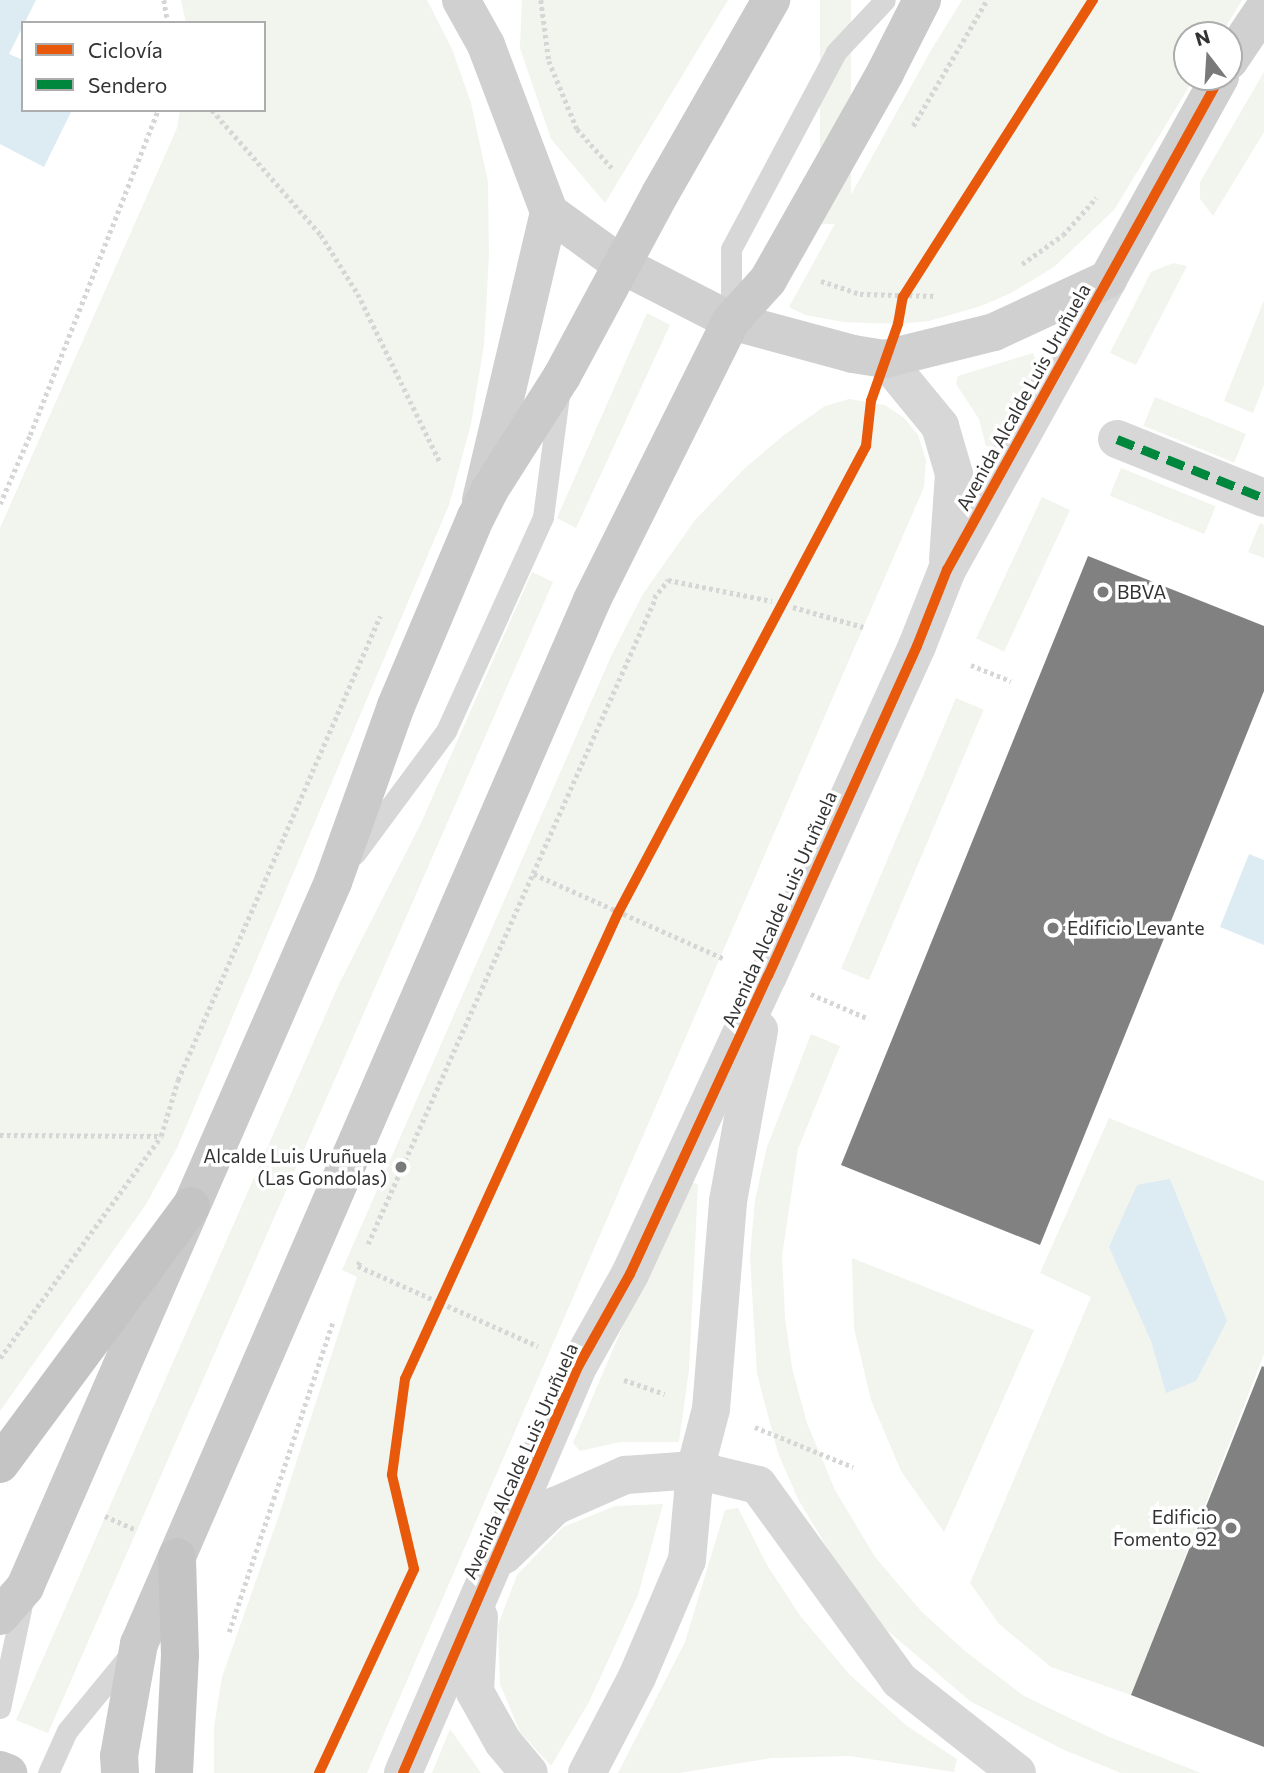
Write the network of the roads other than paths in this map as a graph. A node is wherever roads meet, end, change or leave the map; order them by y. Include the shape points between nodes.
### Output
1 (461, 0) edge
2 (494, 0) edge
3 (771, 0) edge
4 (885, 0) edge
5 (922, 0) edge
6 (1264, 9) edge
7 (1243, 40) edge
8 (486, 45) junction
9 (1212, 91) edge
10 (549, 212) junction
11 (622, 265) junction
12 (1108, 279) junction
13 (731, 321) junction
14 (885, 359) junction
15 (562, 376) junction
16 (1117, 439) dead end
17 (1264, 498) edge
18 (476, 517) junction
19 (947, 570) junction
20 (333, 882) junction
21 (768, 976) junction
22 (191, 1206) junction
23 (0, 1464) edge
24 (695, 1471) junction
25 (177, 1557) junction
26 (486, 1580) junction
27 (25, 1587) junction
28 (0, 1616) edge
29 (139, 1644) junction
30 (0, 1708) edge
31 (0, 1770) edge
32 (8, 1773) edge
33 (48, 1773) edge
34 (120, 1773) edge
35 (174, 1773) edge
36 (403, 1773) edge
37 (529, 1773) edge
38 (587, 1773) edge
39 (1017, 1773) edge

1 - 8 street
2 - 8 street
3 - 11 main road
4 - 13 lane via 836,51 731,249
5 - 13 main road via 768,280
6 - 7 street
8 - 10 street
9 - 12 street, Avenida Alcalde Luis Uruñuela
10 - 11 street, Avenida Alcalde Luis Uruñuela
10 - 18 street
11 - 13 street, Avenida Alcalde Luis Uruñuela
11 - 15 main road
12 - 14 street, Avenida Alcalde Luis Uruñuela via 994,332
12 - 19 street, Avenida Alcalde Luis Uruñuela
13 - 14 street, Avenida Alcalde Luis Uruñuela
13 - 25 main road via 592,600
14 - 19 street, Avenida Alcalde Luis Uruñuela via 940,426 954,474
15 - 18 main road
15 - 20 lane via 543,517 446,731
16 - 17 street
18 - 20 main road via 396,706
19 - 21 street, Avenida Alcalde Luis Uruñuela
20 - 22 main road
21 - 24 street, Avenida Alcalde Luis Uruñuela via 728,1201 711,1409
21 - 26 street, Avenida Alcalde Luis Uruñuela via 630,1274 579,1364
22 - 23 highway
22 - 27 main road
24 - 26 street via 625,1475 555,1506
24 - 38 street, Avenida Alcalde Luis Uruñuela via 687,1560 637,1677
24 - 39 street via 758,1485 899,1681
25 - 29 main road
25 - 35 highway via 180,1655
26 - 36 street, Avenida Alcalde Luis Uruñuela
26 - 37 street via 475,1692 503,1742
27 - 28 main road
27 - 30 lane
29 - 33 lane via 67,1731
29 - 34 main road
31 - 32 main road

